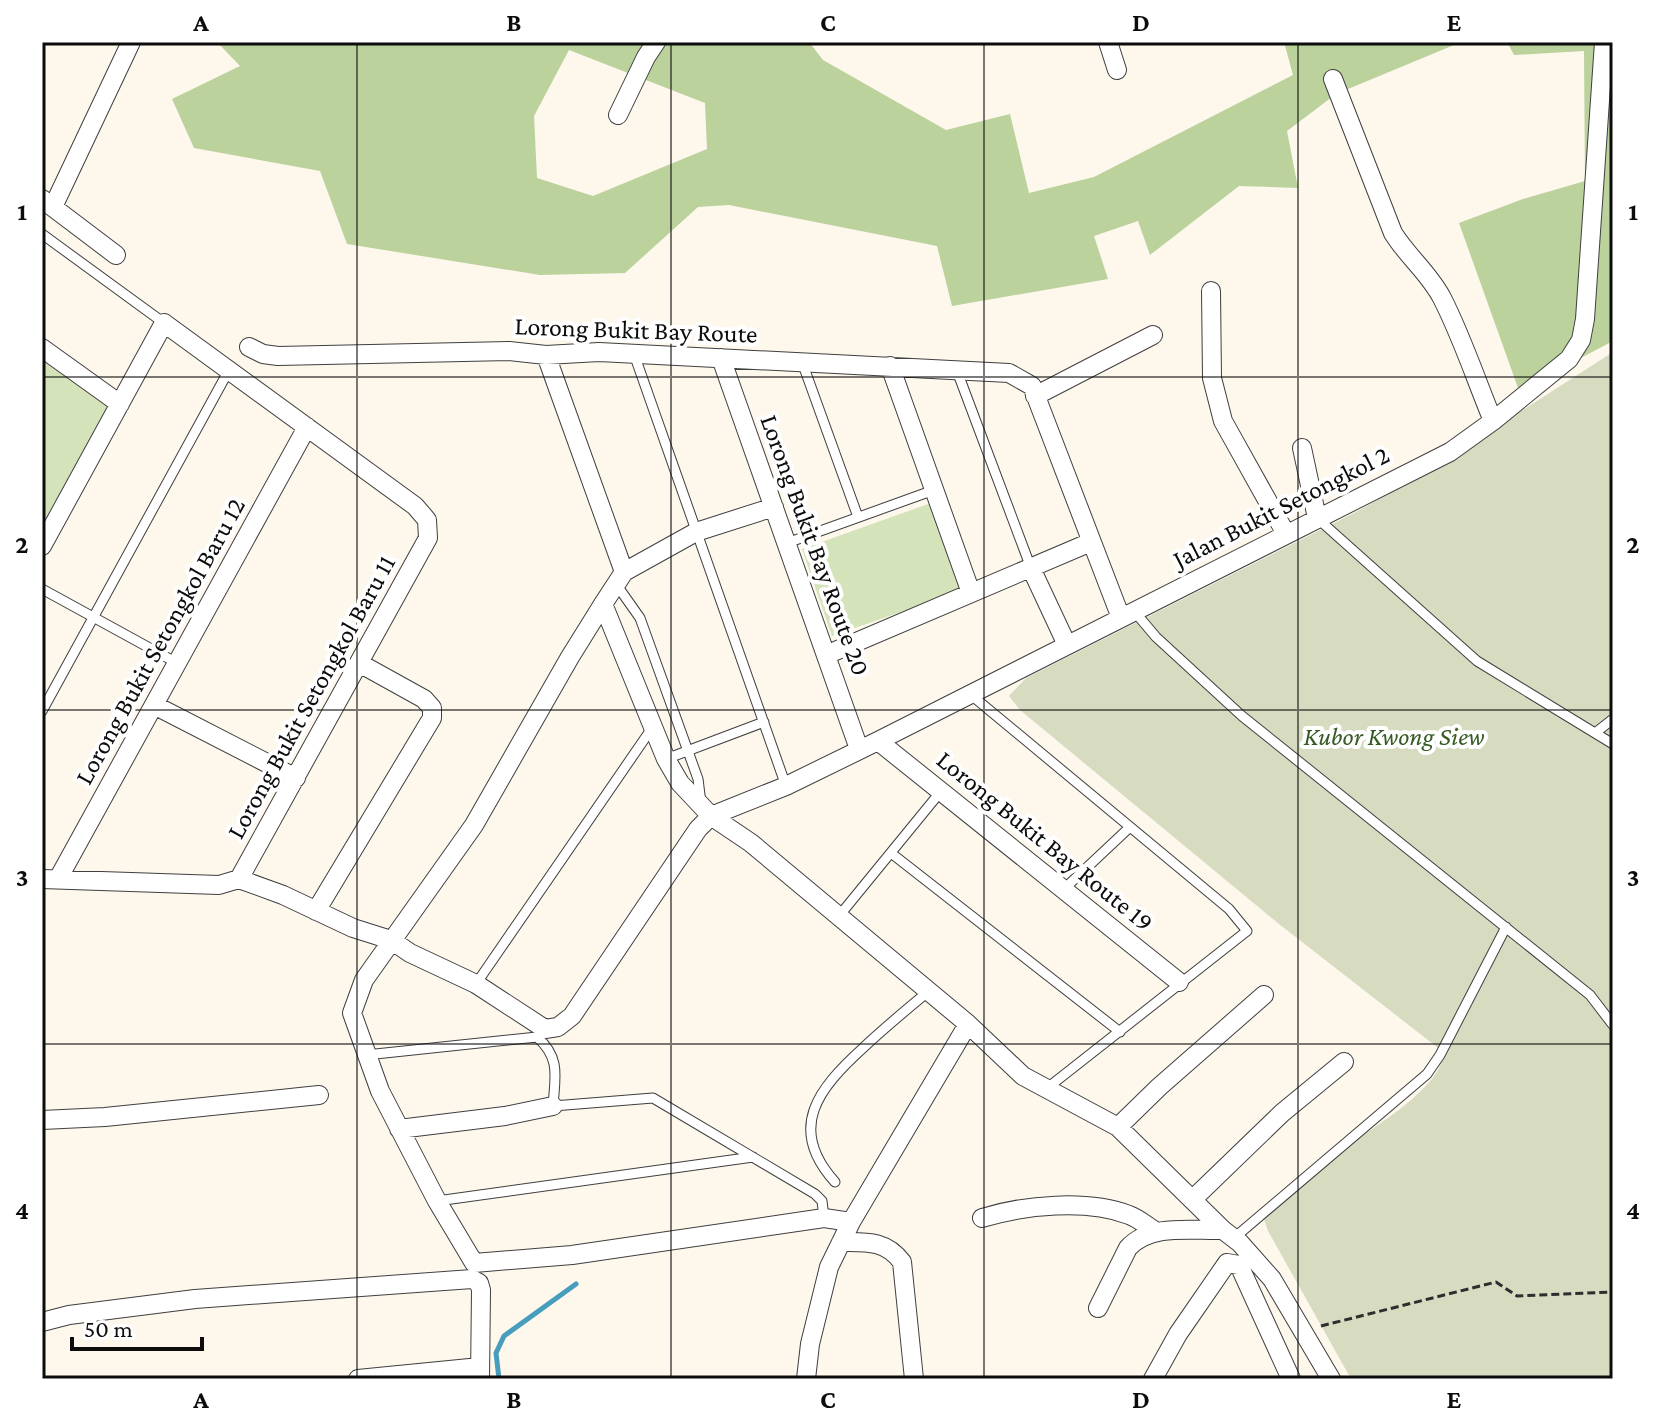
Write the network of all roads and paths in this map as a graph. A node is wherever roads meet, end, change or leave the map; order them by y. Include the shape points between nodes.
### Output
1 (131, 42) edge
2 (656, 42) edge
3 (1108, 42) edge
4 (1604, 42) edge
5 (1117, 70) dead end
6 (1333, 79) dead end
7 (618, 115) dead end
8 (47, 203) edge
9 (42, 234) edge
10 (116, 255) dead end
11 (1211, 291) dead end
12 (164, 323) junction
13 (1153, 335) dead end
14 (249, 347) dead end
15 (42, 348) edge
16 (634, 354) junction
17 (546, 355) junction
18 (721, 358) junction
19 (802, 362) junction
20 (890, 366) junction
21 (229, 370) junction
22 (957, 371) junction
23 (1035, 396) junction
24 (120, 404) junction
25 (1493, 421) junction
26 (307, 427) junction
27 (1302, 448) dead end
28 (935, 489) junction
29 (774, 507) junction
30 (858, 517) junction
31 (1317, 518) junction
32 (696, 532) junction
33 (1286, 534) junction
34 (1091, 542) junction
35 (787, 543) junction
36 (42, 546) edge
37 (1031, 568) junction
38 (620, 578) junction
39 (42, 589) edge
40 (971, 593) junction
41 (603, 604) junction
42 (1127, 614) junction
43 (93, 618) junction
44 (1067, 645) junction
45 (826, 655) junction
46 (177, 663) junction
47 (359, 663) junction
48 (969, 694) junction
49 (154, 705) junction
50 (42, 711) edge
51 (1613, 719) edge
52 (764, 722) junction
53 (652, 728) junction
54 (1595, 733) junction
55 (878, 741) junction
56 (1613, 744) edge
57 (859, 749) junction
58 (688, 751) junction
59 (666, 759) junction
60 (296, 778) junction
61 (786, 786) junction
62 (942, 790) junction
63 (706, 811) junction
64 (1130, 827) junction
65 (891, 853) junction
66 (50, 879) edge
67 (239, 879) junction
68 (1064, 889) junction
69 (316, 911) junction
70 (839, 916) junction
71 (1506, 927) junction
72 (391, 940) junction
73 (1179, 982) junction
74 (476, 984) junction
75 (929, 991) junction
76 (1264, 995) dead end
77 (968, 1024) junction
78 (1613, 1025) edge
79 (1120, 1032) junction
80 (366, 1055) junction
81 (1344, 1062) dead end
82 (1046, 1089) junction
83 (319, 1095) dead end
84 (553, 1106) junction
85 (42, 1120) edge
86 (1118, 1127) junction
87 (399, 1129) junction
88 (753, 1157) junction
89 (835, 1182) dead end
90 (1193, 1199) junction
91 (437, 1201) junction
92 (824, 1218) junction
93 (982, 1218) dead end
94 (851, 1222) junction
95 (1155, 1231) junction
96 (1228, 1234) junction
97 (841, 1242) junction
98 (1613, 1292) edge
99 (1098, 1308) dead end
100 (42, 1322) edge
101 (1302, 1330) junction
102 (480, 1373) edge
103 (1323, 1376) edge
104 (358, 1379) edge
105 (799, 1379) edge
106 (806, 1379) edge
107 (914, 1379) edge
108 (1153, 1379) edge
109 (1291, 1379) edge

1 - 8 street
2 - 7 street
3 - 5 street
4 - 25 street, Jalan Bukit Setongkol 2 via 1581,340 1569,359
6 - 25 street via 1393,233 1441,297
8 - 10 street
9 - 12 lane
11 - 33 street via 1212,378 1223,421
12 - 21 street
12 - 24 street
13 - 23 street
14 - 17 street, Lorong Bukit Bay Route via 278,356 509,351
15 - 24 street
16 - 17 street, Lorong Bukit Bay Route
16 - 18 street, Lorong Bukit Bay Route
16 - 32 lane
17 - 38 street
18 - 19 street, Lorong Bukit Bay Route
18 - 29 street, Lorong Bukit Bay Route 20
19 - 20 street, Lorong Bukit Bay Route
19 - 30 lane
20 - 22 street, Lorong Bukit Bay Route
20 - 28 street
21 - 26 street
21 - 43 lane
22 - 23 street, Lorong Bukit Bay Route via 1009,373 1032,386
22 - 37 lane
23 - 34 street
24 - 36 street
25 - 31 street, Jalan Bukit Setongkol 2 via 1450,452
26 - 46 street, Lorong Bukit Setongkol Baru 12
26 - 47 street, Lorong Bukit Setongkol Baru 11 via 427,520 428,538
27 - 31 street
28 - 30 lane
28 - 40 street
29 - 32 street
29 - 35 street, Lorong Bukit Bay Route 20
30 - 35 lane
31 - 33 street, Jalan Bukit Setongkol 2
31 - 54 lane via 1477,661
32 - 38 street
32 - 52 lane
33 - 42 street, Jalan Bukit Setongkol 2
34 - 37 street
34 - 42 street
35 - 45 street, Lorong Bukit Bay Route 20
37 - 40 street
37 - 44 street
38 - 41 street
38 - 58 lane
39 - 43 lane
40 - 45 street
41 - 53 street
41 - 72 street via 474,825
42 - 44 street, Jalan Bukit Setongkol 2
42 - 71 lane via 1242,716
43 - 46 lane
43 - 50 lane
44 - 48 street, Jalan Bukit Setongkol 2
45 - 57 street, Lorong Bukit Bay Route 20
46 - 49 street, Lorong Bukit Setongkol Baru 12
47 - 60 street, Lorong Bukit Setongkol Baru 11
47 - 69 street via 424,699 432,718
48 - 55 street, Jalan Bukit Setongkol 2
48 - 64 lane
49 - 60 street
49 - 66 street, Lorong Bukit Setongkol Baru 12
51 - 54 lane
52 - 58 lane
52 - 61 lane
53 - 59 street
53 - 74 lane
54 - 56 lane
55 - 57 street, Jalan Bukit Setongkol 2
55 - 62 street, Lorong Bukit Bay Route 19
57 - 61 street, Jalan Bukit Setongkol 2
58 - 59 lane
58 - 63 lane
59 - 63 street
60 - 67 street, Lorong Bukit Setongkol Baru 11
61 - 63 street, Jalan Bukit Setongkol 2
62 - 65 lane
62 - 68 street, Lorong Bukit Bay Route 19
63 - 70 street
63 - 74 street via 572,1016 558,1027 545,1029
64 - 68 lane
64 - 73 lane via 1229,909 1247,931
65 - 70 lane
65 - 79 lane
66 - 67 street, Lorong Bukit Setongkol Baru 11 via 219,885
67 - 69 street
68 - 73 street, Lorong Bukit Bay Route 19
69 - 72 street
70 - 75 street
71 - 78 lane via 1590,995
71 - 96 lane via 1427,1074
72 - 74 street
72 - 80 street via 364,980 352,1013
73 - 79 lane
75 - 77 street
75 - 89 lane via 835,1074 815,1103 812,1149
76 - 86 street
77 - 82 street via 1023,1076
77 - 94 street
79 - 82 lane
80 - 84 lane via 537,1037 549,1047 555,1065
80 - 87 street
81 - 90 street
82 - 86 street
83 - 85 street
84 - 87 street
84 - 88 lane via 653,1098
86 - 90 street
87 - 91 street
88 - 91 lane
88 - 92 lane via 815,1194 822,1201
90 - 96 street
91 - 92 street via 474,1263 572,1255
92 - 94 street
93 - 95 street via 1032,1208 1077,1207 1128,1215
94 - 97 street
95 - 96 street
95 - 99 street via 1128,1248
96 - 101 street via 1272,1279
97 - 106 street via 825,1280
97 - 107 street via 875,1242 902,1262
98 - 101 path via 1517,1296 1496,1282
100 - 102 street via 195,1299 472,1279 481,1290
101 - 103 street
102 - 104 street
105 - 106 street
108 - 109 street via 1227,1263 1239,1265

